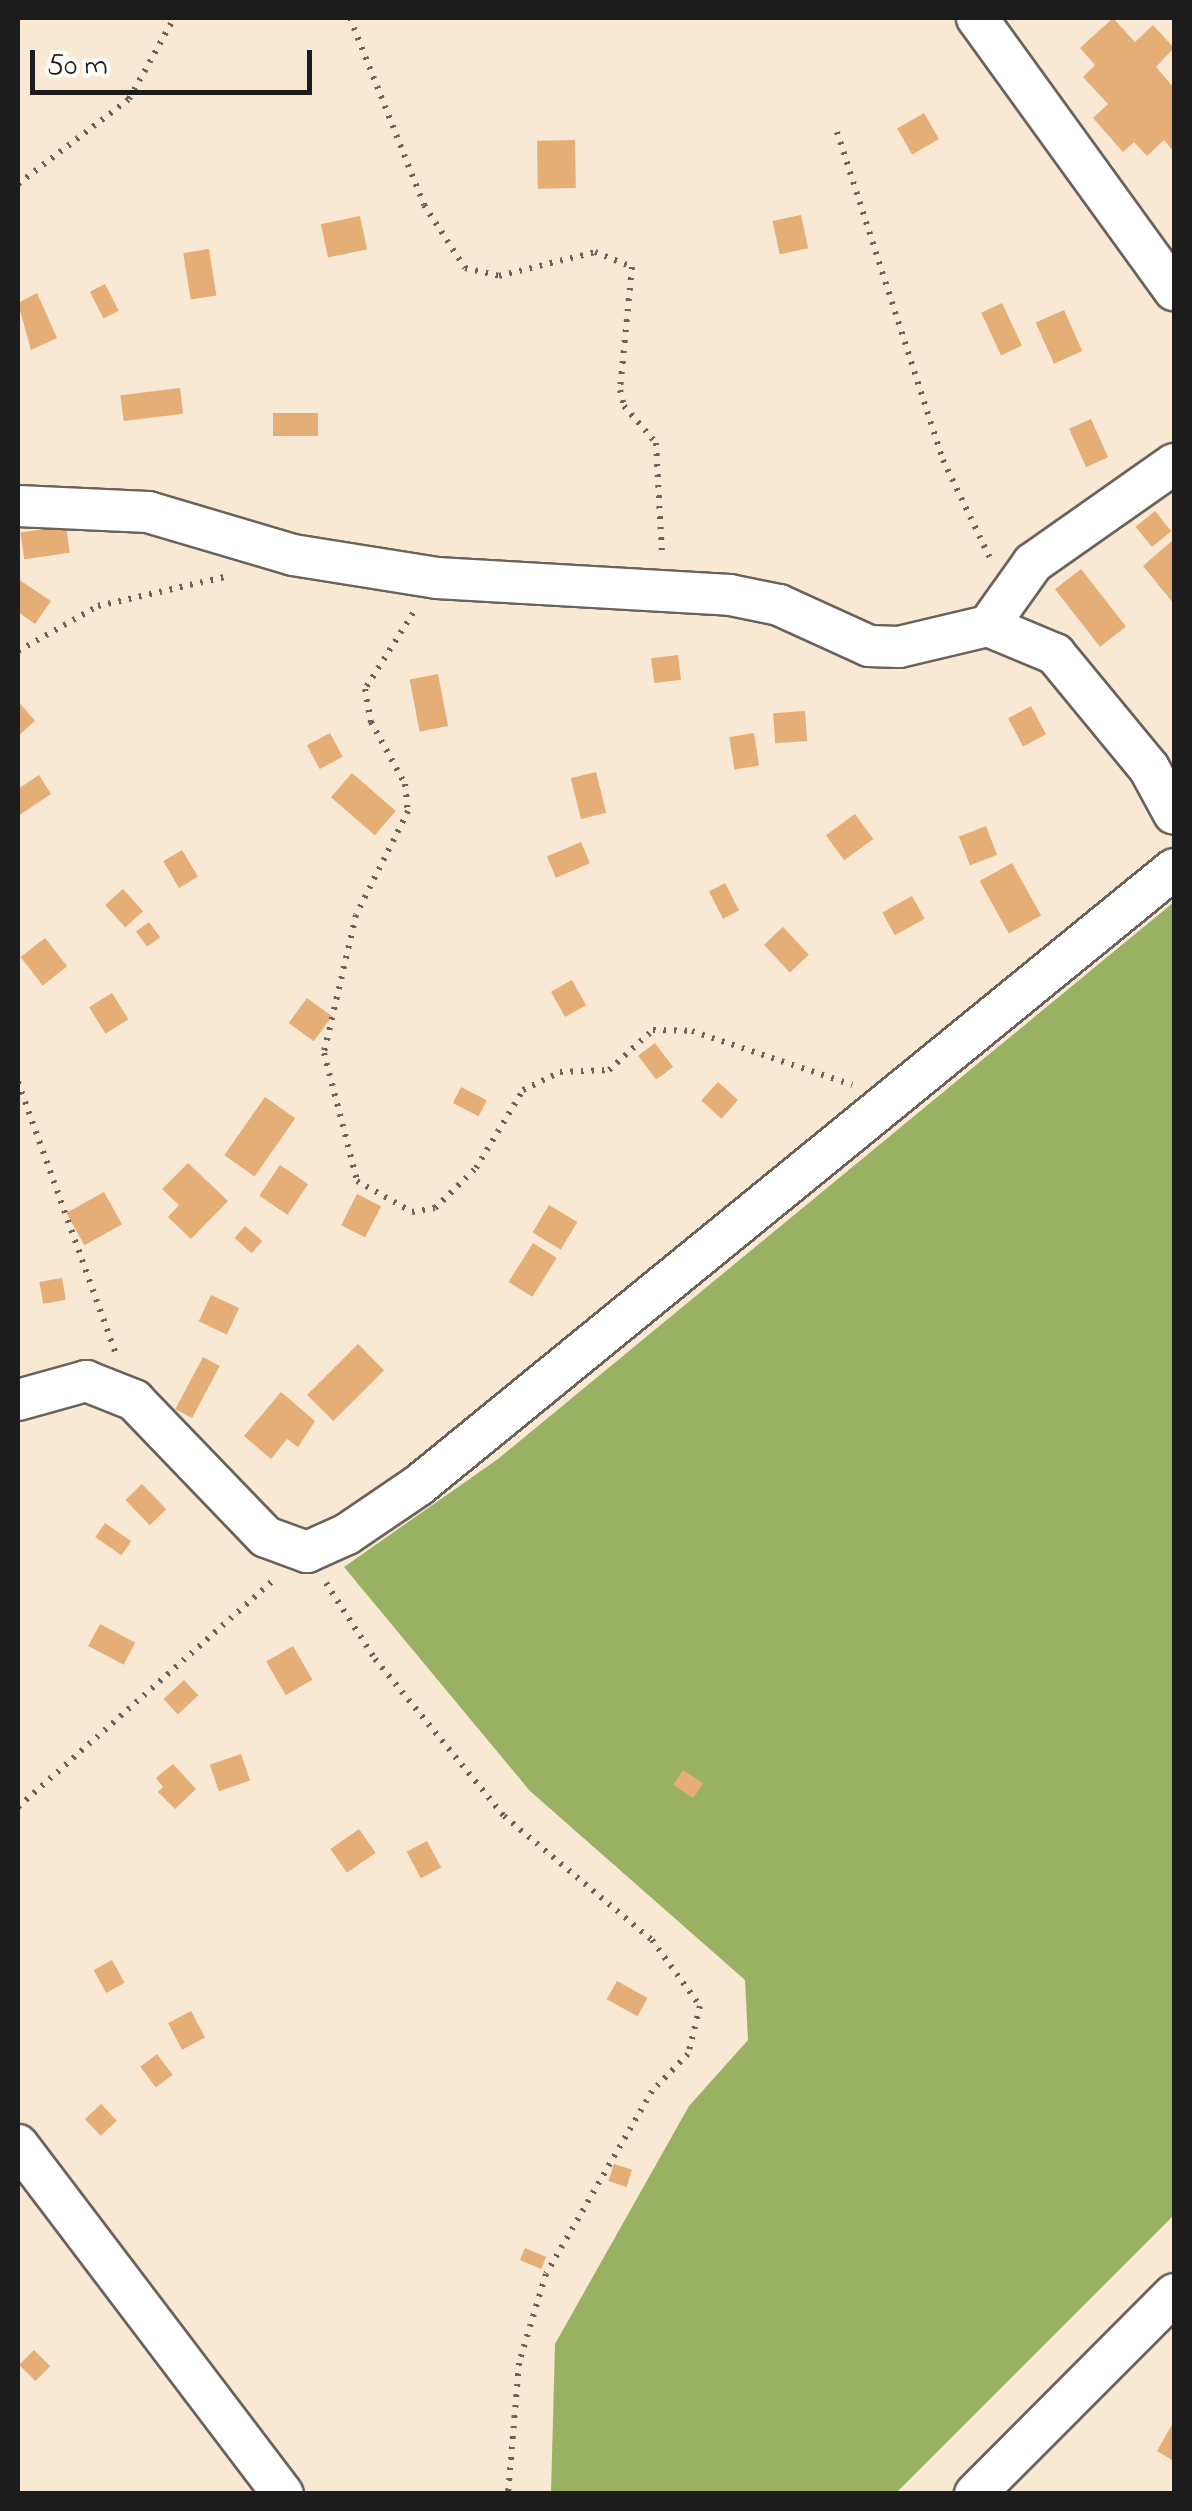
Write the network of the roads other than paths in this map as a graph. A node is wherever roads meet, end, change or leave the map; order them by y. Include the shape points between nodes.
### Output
1 (978, 18) edge
2 (1174, 290) edge
3 (1174, 464) edge
4 (18, 506) edge
5 (988, 626) junction
6 (1174, 814) edge
7 (1174, 868) edge
8 (18, 1400) edge
9 (18, 2146) edge
10 (1174, 2294) edge
11 (283, 2494) edge
12 (975, 2494) edge

1 - 2 street
3 - 5 street via 1034,562
4 - 5 street via 148,512 293,556 437,578 662,590 779,606 869,646 918,644
5 - 6 street via 1054,654 1149,768
7 - 8 street via 419,1485 348,1534 307,1552 266,1537 134,1400 86,1381
9 - 11 street
10 - 12 street

